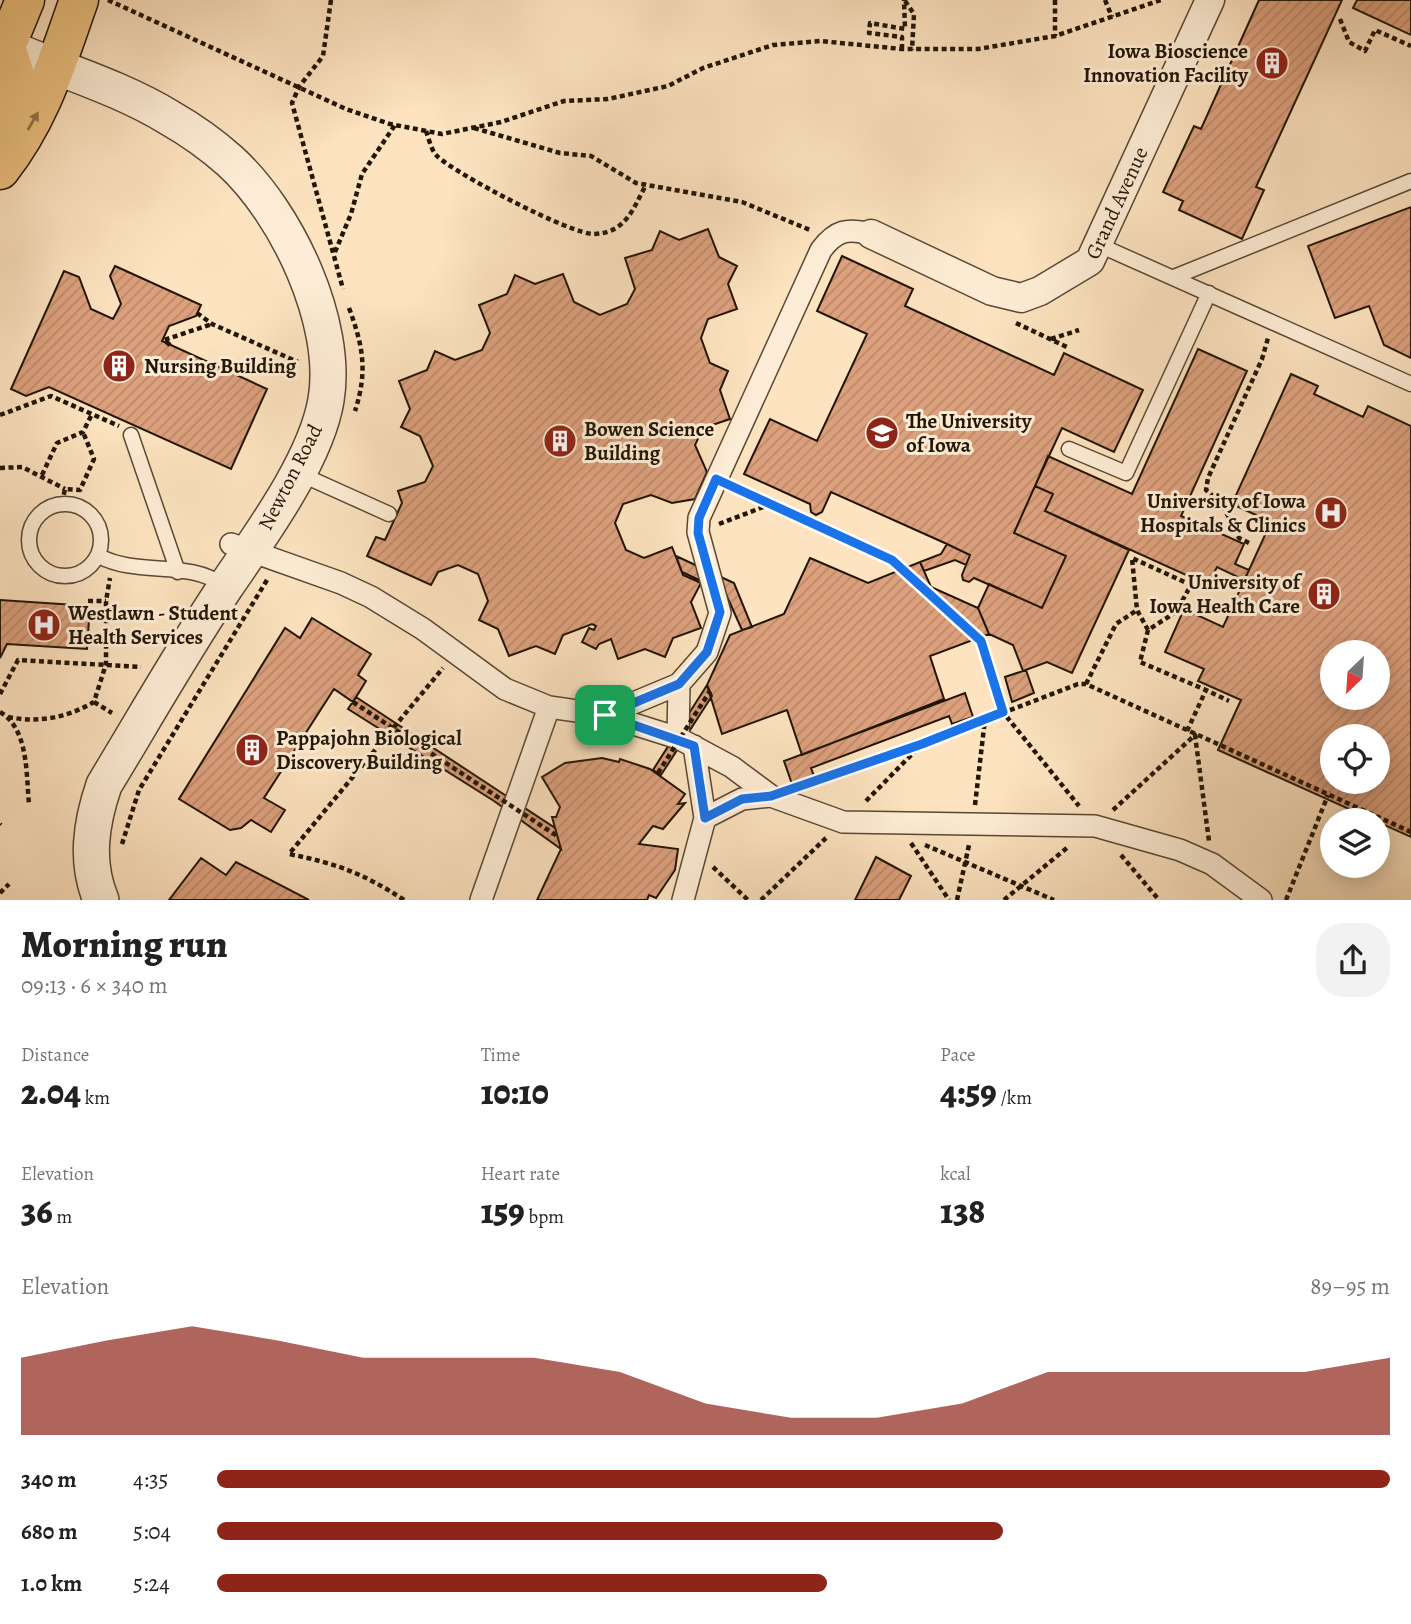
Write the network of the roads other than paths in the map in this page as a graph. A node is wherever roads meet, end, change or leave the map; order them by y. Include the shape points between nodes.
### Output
1 (25, 0) edge
2 (79, 0) edge
3 (1210, 0) edge
4 (2, 51) edge
5 (55, 67) junction
6 (0, 125) edge
7 (0, 170) edge
8 (1411, 181) edge
9 (871, 234) joint
10 (1099, 245) junction
11 (1174, 277) junction
12 (1209, 293) junction
13 (1411, 384) edge
14 (130, 433) road end
15 (1069, 449) dead end
16 (296, 472) junction
17 (389, 514) dead end
18 (240, 549) junction
19 (99, 556) junction
20 (178, 572) junction
21 (226, 587) junction
22 (679, 684) junction
23 (549, 707) junction
24 (605, 715) junction
25 (686, 742) junction
26 (771, 796) junction
27 (705, 818) junction
28 (101, 900) edge
29 (481, 900) edge
30 (683, 900) edge
31 (1261, 900) edge

1 - 4 main road
2 - 5 main road
3 - 10 street, Grand Avenue
4 - 5 street, Newton Road
4 - 6 main road via 16,78
7 -> 5 main road via 40,108
5 - 16 street, Newton Road via 169,116 232,162 281,226 317,309 328,376 326,402
8 - 11 lane
9 - 10 street, Grand Avenue via 992,291 1021,298 1090,261
9 - 22 street via 842,230 821,250 699,518 698,533 720,612 707,652
10 - 11 lane
11 - 12 lane
12 - 13 lane
12 - 15 lane via 1126,473
14 - 20 lane
16 - 17 lane
16 - 18 street, Newton Road
18 - 21 street, Newton Road
18 - 23 street via 371,597 424,629 505,689
19 - 19 lane via 87,570 69,577 50,573 35,561 29,543 32,525 63,496 96,519 102,537
19 - 20 lane via 116,565
20 - 21 lane via 210,575
21 - 28 street, Newton Road via 104,785 94,813 91,842
22 - 24 street
22 - 25 street
23 - 24 street
23 - 29 street
24 - 25 street
25 - 26 street via 732,767
25 - 27 street
26 - 27 street via 742,799
26 - 31 street via 843,822 1095,826 1212,864
27 - 30 street

